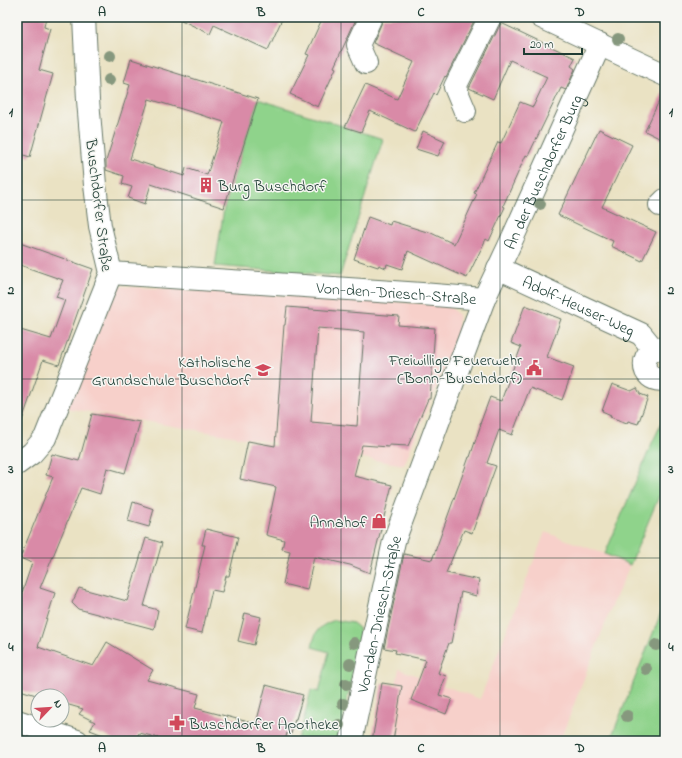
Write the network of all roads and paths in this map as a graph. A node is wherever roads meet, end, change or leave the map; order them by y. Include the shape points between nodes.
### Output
1 (84, 17) edge
2 (371, 17) edge
3 (490, 17) edge
4 (541, 17) edge
5 (600, 44) junction
6 (366, 63) dead end
7 (665, 75) edge
8 (465, 111) dead end
9 (498, 268) junction
10 (111, 273) junction
11 (484, 299) junction
12 (659, 350) edge
13 (665, 379) edge
14 (17, 464) edge
15 (17, 721) edge
16 (77, 741) edge
17 (351, 741) edge

1 - 10 street, Buschdorfer Straße via 95,185 100,226
2 - 6 street via 358,45
3 - 8 street via 455,87
4 - 5 street
5 - 7 street
5 - 9 street, An der Buschdorfer Burg
9 - 11 street, An der Buschdorfer Burg
9 - 12 street, Adolf-Heuser-Weg via 642,334
10 - 11 street, Von-den-Driesch-Straße
10 - 14 street, Buschdorfer Straße via 45,438 32,453
11 - 17 street, Von-den-Driesch-Straße via 394,541
12 - 13 street, Adolf-Heuser-Weg via 649,353 644,367 654,379
15 - 16 street

